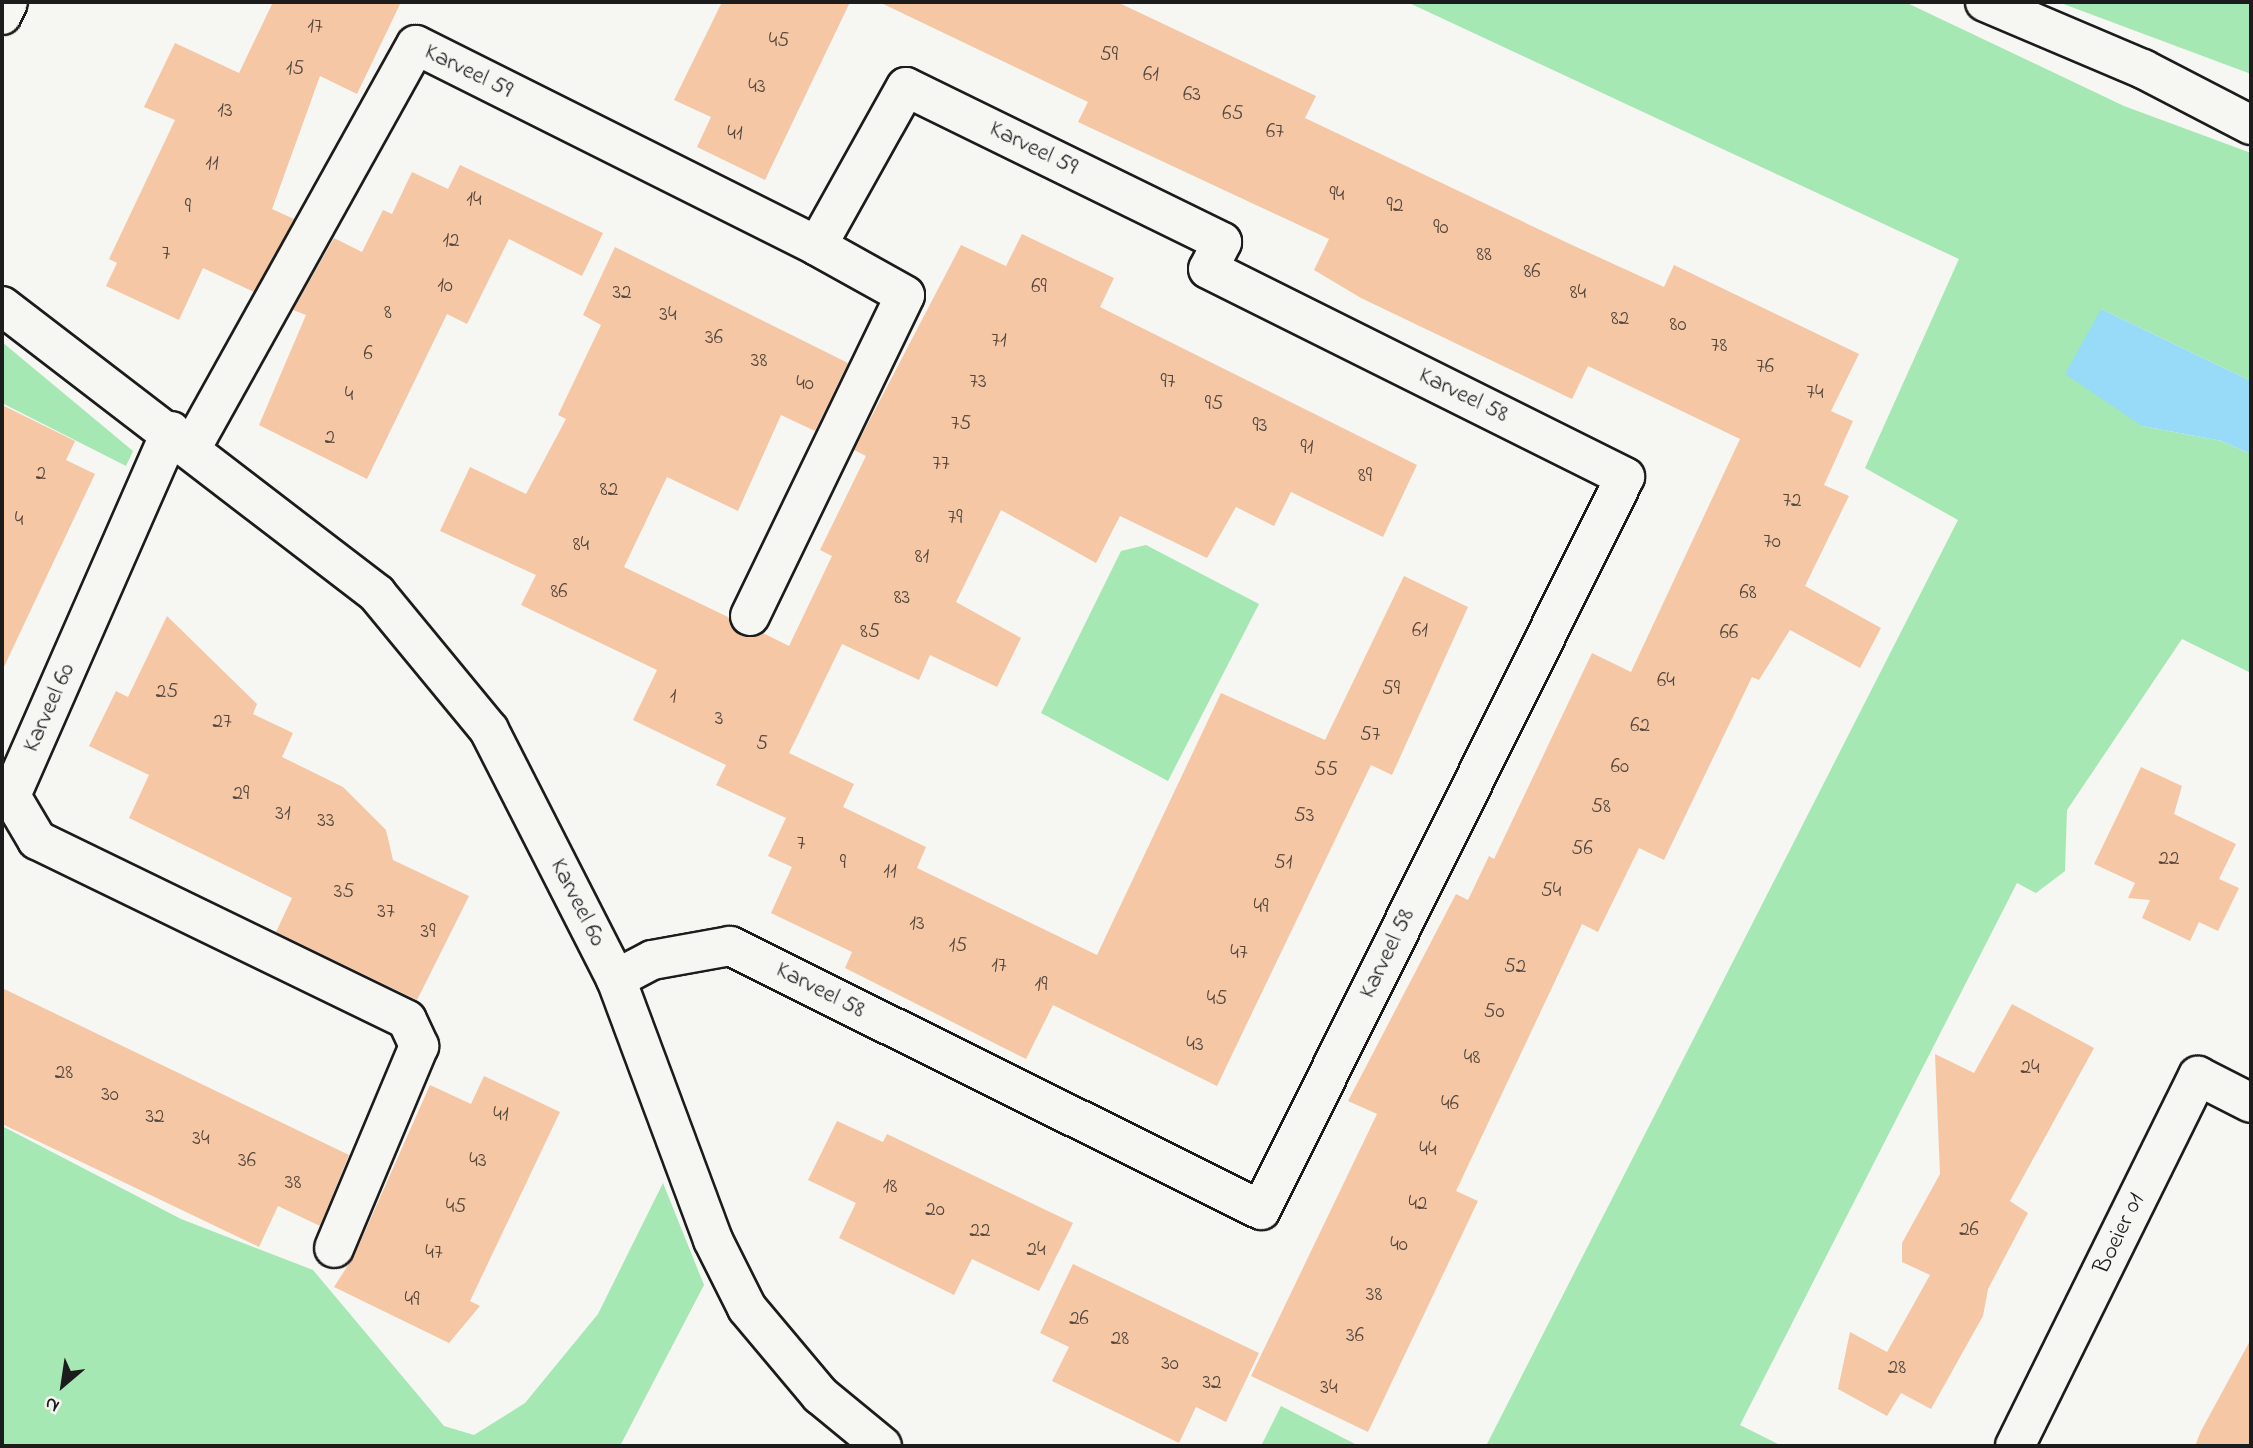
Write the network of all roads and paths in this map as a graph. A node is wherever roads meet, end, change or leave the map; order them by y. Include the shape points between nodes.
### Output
1 (8, 2) edge
2 (1985, 2) edge
3 (2, 15) edge
4 (2143, 69) junction
5 (2251, 96) edge
6 (2251, 125) edge
7 (817, 246) junction
8 (1208, 270) joint
9 (2, 306) edge
10 (182, 439) junction
11 (750, 616) dead end
12 (616, 979) junction
13 (2251, 1102) edge
14 (334, 1248) dead end
15 (882, 1446) edge
16 (2015, 1446) edge

1 - 3 street
2 - 4 street
4 - 5 street
4 - 6 street
7 - 8 street, Karveel 59 via 906,87 1222,242
7 - 10 street, Karveel 59 via 416,45
7 - 11 street, Karveel 59 via 905,295
8 - 12 street, Karveel 58 via 1625,477 1261,1210 730,946 652,961
9 - 10 street, Karveel 60
10 - 12 street, Karveel 60 via 377,594 489,730
10 - 14 street, Karveel 60 via 11,796 37,840 407,1020 419,1045
12 - 15 street, Karveel 60 via 713,1240 747,1308 820,1395
13 - 16 street, Boeier 01 via 2198,1076

